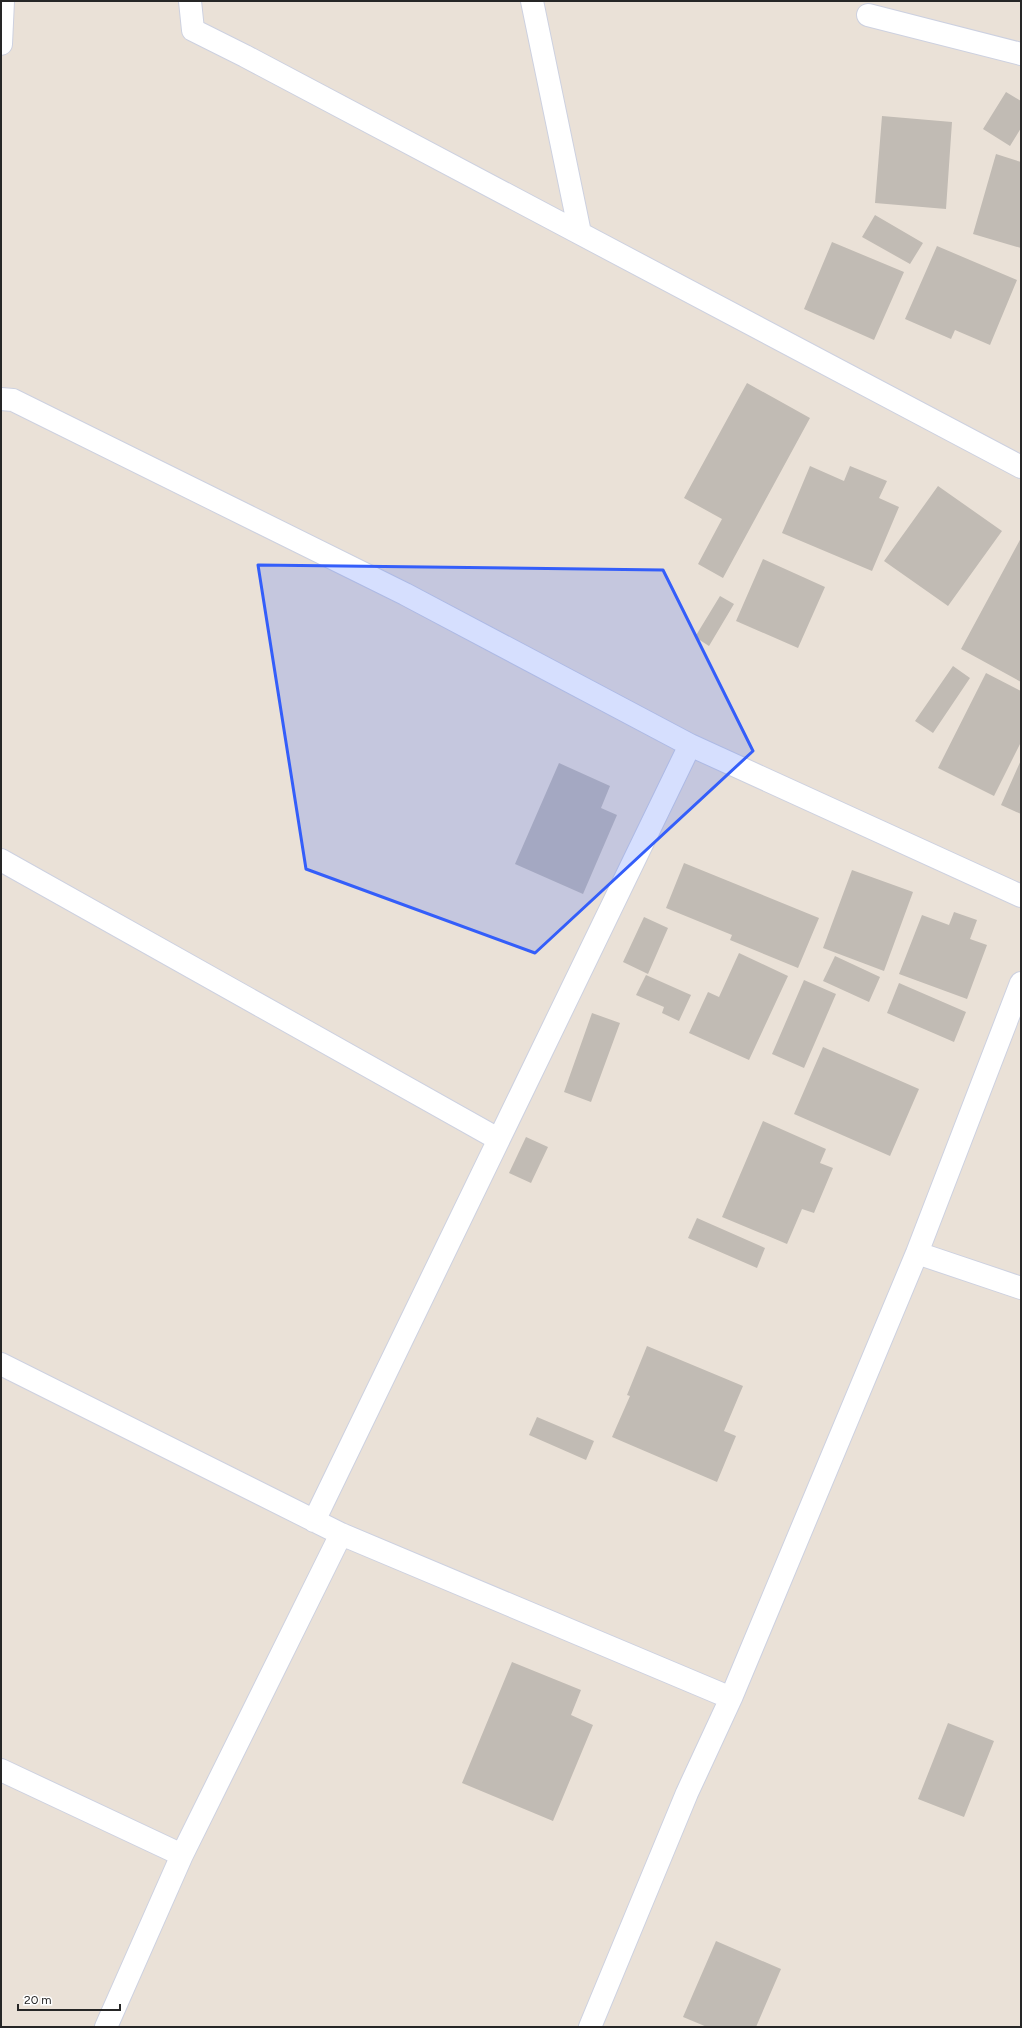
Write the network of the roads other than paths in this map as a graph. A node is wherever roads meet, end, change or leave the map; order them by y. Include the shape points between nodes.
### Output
1 (3, 1) edge
2 (190, 1) edge
3 (532, 1) edge
4 (868, 15) dead end
5 (1, 44) edge
6 (1021, 54) edge
7 (580, 233) junction
8 (1, 399) edge
9 (1021, 467) edge
10 (690, 745) junction
11 (1, 860) edge
12 (1021, 896) edge
13 (1021, 983) edge
14 (498, 1139) junction
15 (917, 1253) junction
16 (1021, 1288) edge
17 (1, 1364) edge
18 (314, 1521) junction
19 (341, 1534) junction
20 (731, 1698) junction
21 (1, 1770) edge
22 (182, 1856) junction
23 (106, 2027) edge
24 (590, 2027) edge

1 - 5 street
2 - 7 street via 193,30
3 - 7 street
4 - 6 street
7 - 9 street
8 - 10 street via 13,400 397,590
10 - 12 street
10 - 14 street
11 - 14 street
13 - 15 street
14 - 18 street
15 - 16 street
15 - 20 street
17 - 18 street
18 - 19 street
19 - 20 street
19 - 22 street
20 - 24 street via 687,1793
21 - 22 street
22 - 23 street

